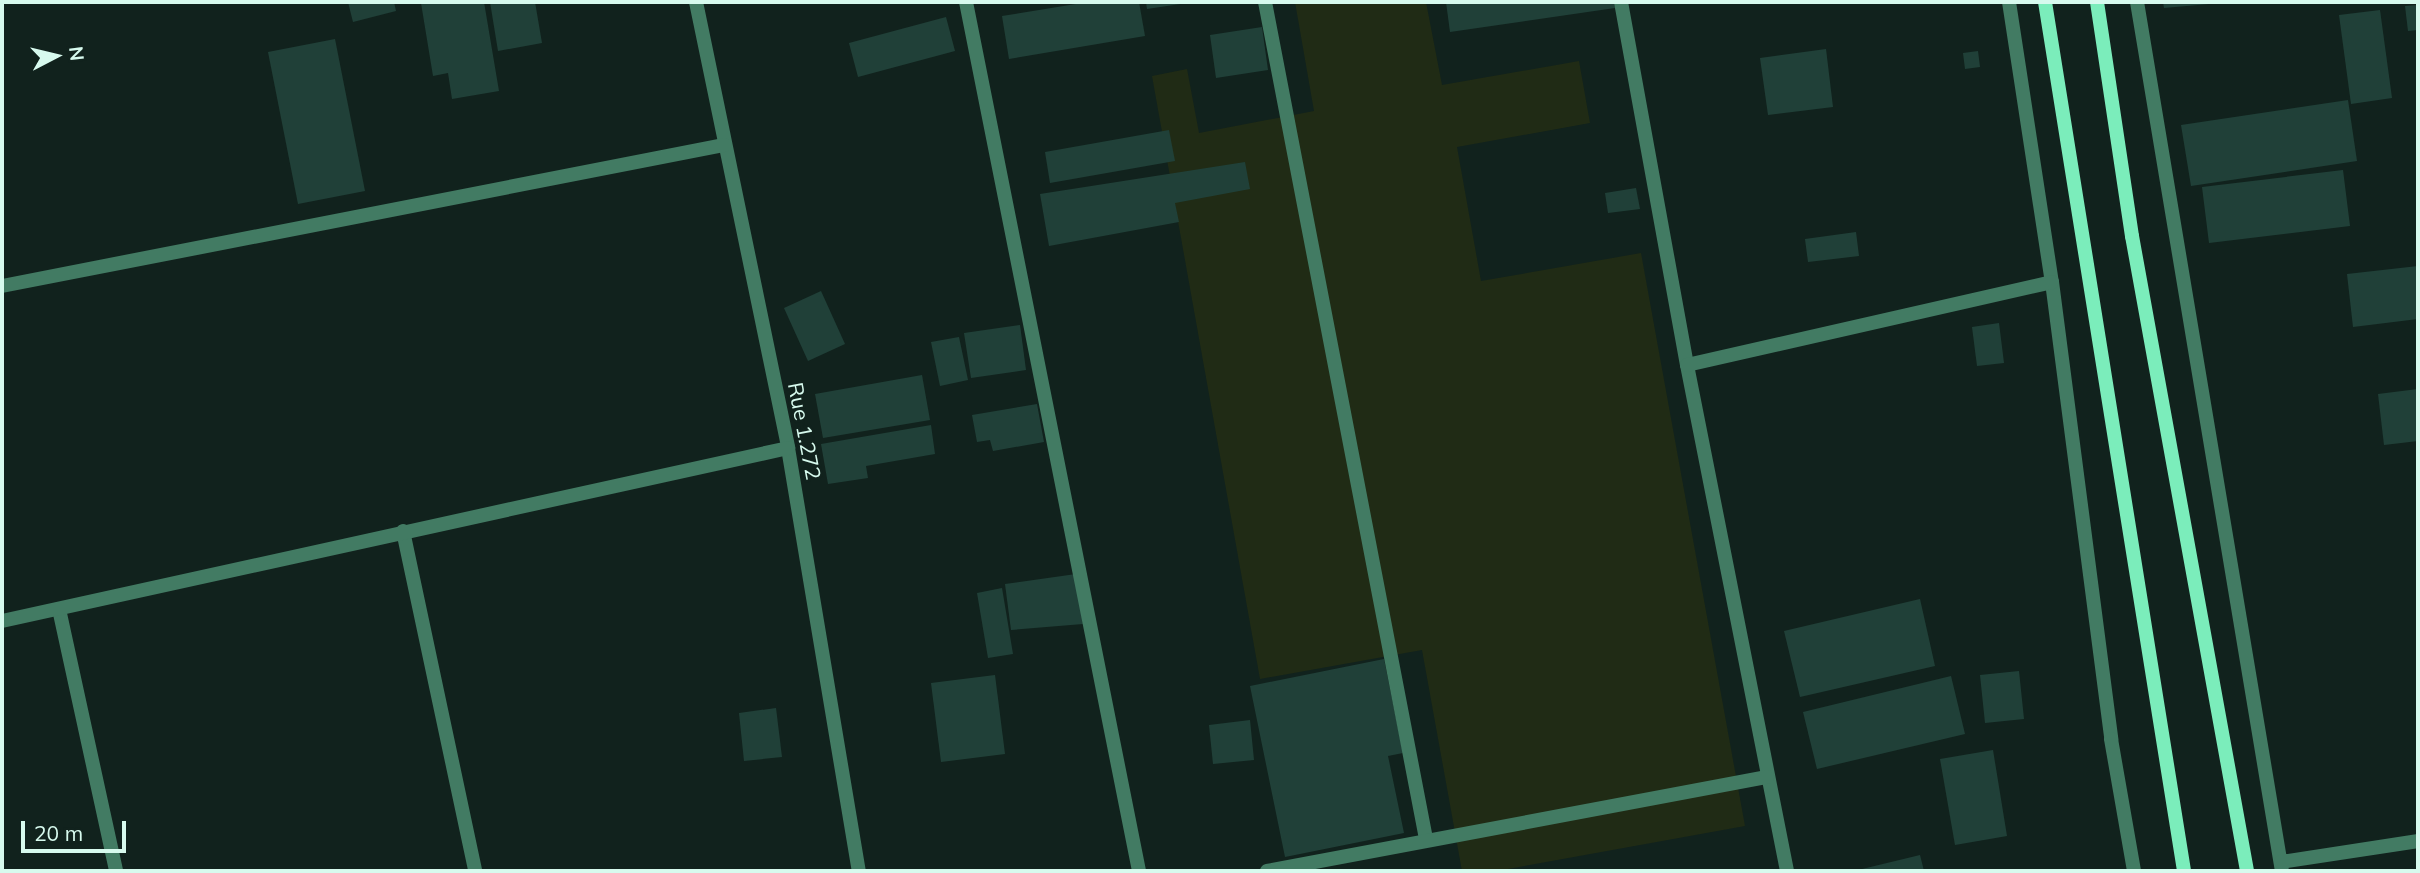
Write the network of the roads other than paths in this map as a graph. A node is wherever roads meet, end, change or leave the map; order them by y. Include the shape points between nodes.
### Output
1 (696, 2) edge
2 (966, 2) edge
3 (1265, 2) edge
4 (1621, 2) edge
5 (2009, 2) edge
6 (2045, 2) edge
7 (2097, 2) edge
8 (2137, 2) edge
9 (724, 145) junction
10 (2052, 282) junction
11 (2, 286) edge
12 (1687, 365) junction
13 (788, 448) junction
14 (403, 531) junction
15 (59, 609) junction
16 (2, 621) edge
17 (1767, 777) junction
18 (1426, 839) junction
19 (2418, 841) edge
20 (2282, 867) edge
21 (116, 871) edge
22 (475, 871) edge
23 (859, 871) edge
24 (1139, 871) edge
25 (1267, 871) edge
26 (1787, 871) edge
27 (2134, 871) edge
28 (2184, 871) edge
29 (2247, 871) edge

1 - 9 street, Rue 1.272
2 - 24 street
3 - 18 street
4 - 12 street
5 - 10 street
6 - 28 street
7 - 29 street via 2132,236
8 - 20 street
9 - 11 street
9 - 13 street, Rue 1.272
10 - 12 street
10 - 27 street via 2111,739
12 - 17 street
13 - 14 street
13 - 23 street, Rue 1.272
14 - 15 street
14 - 22 street
15 - 16 street
15 - 21 street
17 - 18 street
17 - 26 street
18 - 25 street
19 - 20 street

